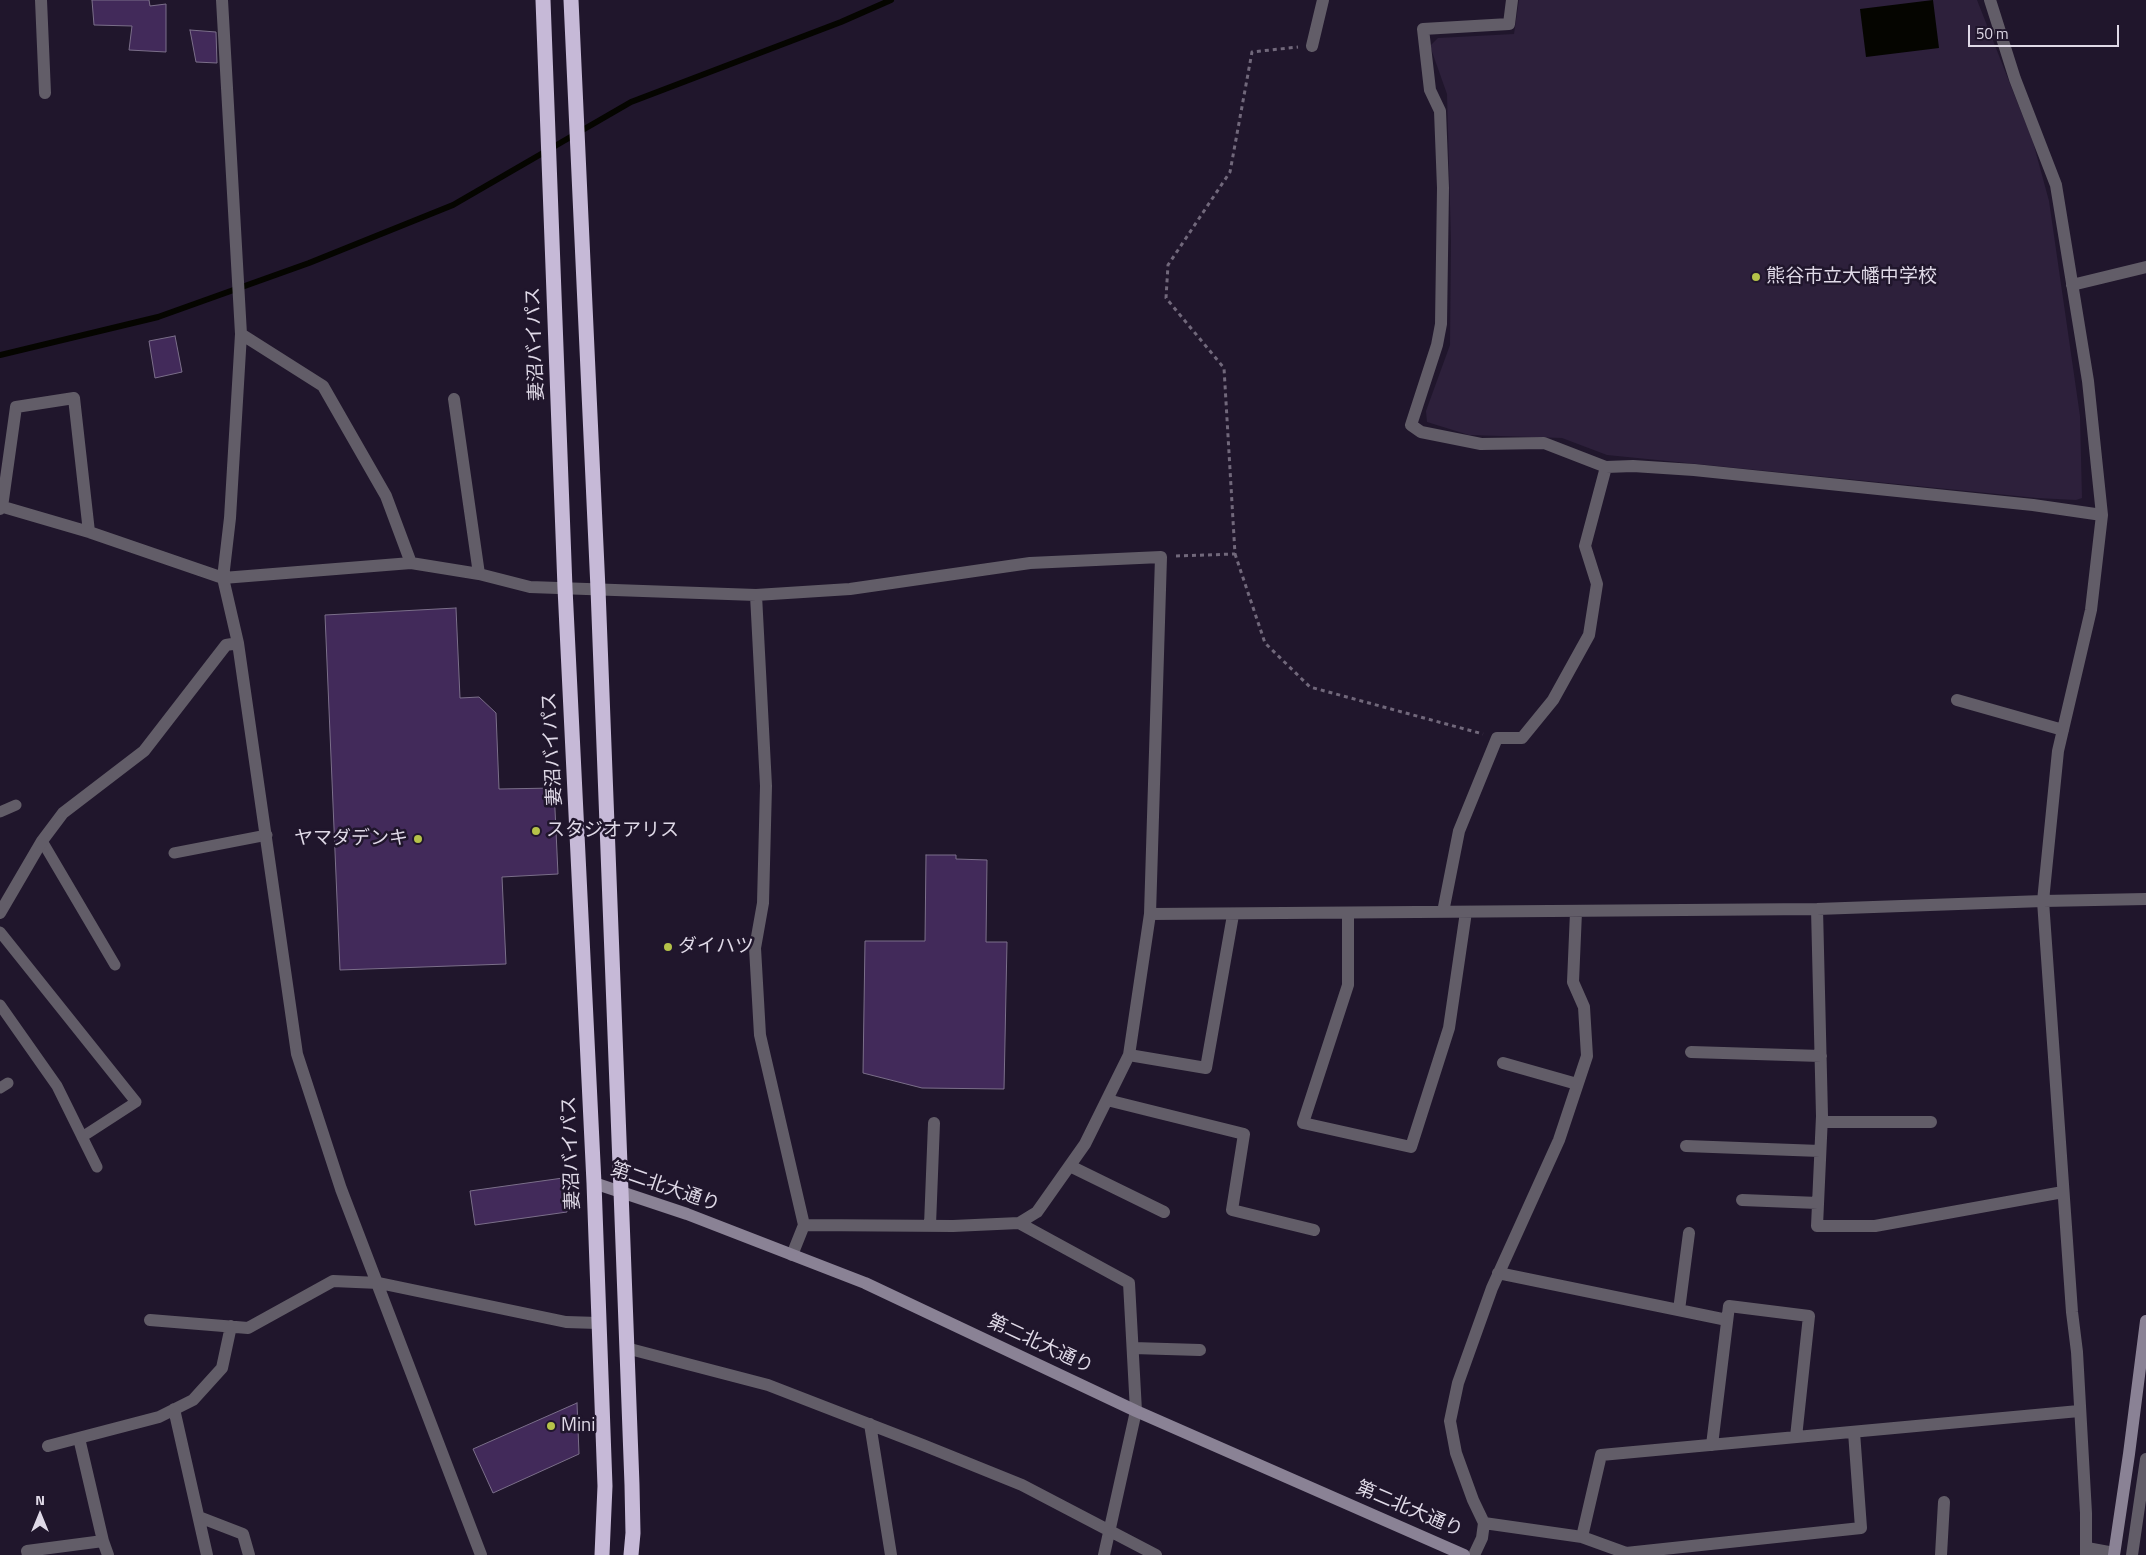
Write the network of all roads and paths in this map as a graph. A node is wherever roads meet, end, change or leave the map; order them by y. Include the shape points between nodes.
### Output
1 (42, 0) edge
2 (222, 0) edge
3 (571, 0) edge
4 (1323, 0) edge
5 (1512, 0) edge
6 (1990, 0) edge
7 (543, 1) edge
8 (1312, 46) joint
9 (46, 93) dead end
10 (2146, 267) edge
11 (2072, 285) junction
12 (241, 334) junction
13 (454, 399) dead end
14 (1606, 467) junction
15 (1, 507) edge
16 (2102, 515) junction
17 (89, 532) junction
18 (1235, 554) junction
19 (1161, 557) junction
20 (411, 563) junction
21 (478, 574) junction
22 (223, 578) junction
23 (565, 588) junction
24 (598, 589) junction
25 (756, 596) junction
26 (238, 643) junction
27 (1957, 700) dead end
28 (2063, 730) junction
29 (1497, 738) junction
30 (16, 805) dead end
31 (0, 812) edge
32 (267, 836) junction
33 (42, 841) junction
34 (174, 853) dead end
35 (2146, 900) edge
36 (2043, 901) junction
37 (1817, 909) junction
38 (1443, 912) junction
39 (1466, 912) junction
40 (1576, 912) junction
41 (0, 913) edge
42 (1348, 913) junction
43 (1150, 914) junction
44 (1233, 915) junction
45 (0, 932) edge
46 (115, 965) dead end
47 (0, 1005) edge
48 (1691, 1052) dead end
49 (1129, 1055) junction
50 (1821, 1056) junction
51 (1503, 1064) dead end
52 (1577, 1084) junction
53 (1107, 1100) junction
54 (1822, 1122) junction
55 (1931, 1122) dead end
56 (934, 1123) dead end
57 (82, 1137) junction
58 (1686, 1146) dead end
59 (1820, 1151) junction
60 (1070, 1166) junction
61 (96, 1167) dead end
62 (594, 1183) junction
63 (621, 1190) junction
64 (2063, 1192) junction
65 (1742, 1200) dead end
66 (1818, 1203) junction
67 (1164, 1212) dead end
68 (1019, 1223) junction
69 (804, 1225) junction
70 (930, 1225) junction
71 (1314, 1230) dead end
72 (1689, 1233) dead end
73 (792, 1255) junction
74 (1498, 1273) junction
75 (379, 1283) junction
76 (1679, 1310) junction
77 (150, 1320) dead end
78 (1727, 1320) junction
79 (2146, 1321) edge
80 (598, 1323) junction
81 (231, 1326) junction
82 (626, 1348) junction
83 (1133, 1348) junction
84 (1200, 1350) dead end
85 (2144, 1352) edge
86 (174, 1409) junction
87 (2079, 1411) junction
88 (1136, 1412) junction
89 (870, 1424) junction
90 (1854, 1432) junction
91 (1796, 1437) junction
92 (79, 1438) junction
93 (1712, 1445) junction
94 (48, 1446) dead end
95 (2146, 1458) edge
96 (1944, 1502) dead end
97 (199, 1517) junction
98 (1484, 1524) junction
99 (1110, 1531) junction
100 (1582, 1536) junction
101 (103, 1541) junction
102 (2086, 1552) edge
103 (2114, 1554) edge
104 (28, 1555) edge
105 (108, 1555) edge
106 (207, 1555) edge
107 (249, 1555) edge
108 (481, 1555) edge
109 (602, 1555) edge
110 (631, 1555) edge
111 (891, 1555) edge
112 (1104, 1555) edge
113 (1156, 1555) edge
114 (1464, 1555) edge
115 (1474, 1555) edge
116 (1941, 1555) edge
117 (2132, 1555) edge

1 - 9 street
2 - 12 street
3 - 24 highway
4 - 8 street
5 - 14 street via 1509,24 1423,29 1430,90 1440,111 1443,188 1441,324 1411,425 1421,432 1481,444 1544,443
6 - 11 street via 2015,80 2056,185
7 - 23 highway, 妻沼バイパス
8 - 18 path via 1252,52 1230,172 1168,264 1166,298 1224,368
10 - 11 street
11 - 16 street via 2088,381
12 - 20 street via 323,386 386,496
12 - 22 street via 230,518
13 - 21 street
14 - 16 street via 1694,470
14 - 29 street via 1585,546 1597,584 1589,635 1553,700 1522,738
15 - 17 street
15 - 17 street via 16,407 74,398
16 - 28 street via 2091,610
17 - 22 street
18 - 19 path
18 - 29 path via 1265,643 1310,687
19 - 25 street via 1030,563 850,589
19 - 43 street
20 - 21 street
20 - 22 street
21 - 23 street via 530,587
22 - 26 street
23 - 24 street
23 - 62 highway, 妻沼バイパス
24 - 25 street
24 - 63 highway
25 - 69 street via 766,786 764,903 755,948 760,1035
26 - 32 street
26 - 33 street via 226,645 144,751 63,813
27 - 28 street
28 - 36 street via 2058,751
29 - 38 street via 1459,832
30 - 31 lane
32 - 34 lane
32 - 75 street via 298,1054 341,1189
33 - 41 street
33 - 46 lane
35 - 36 street
36 - 37 street
36 - 64 street
37 - 40 street
37 - 50 street
38 - 39 street
38 - 42 street
39 - 40 street
39 - 42 street via 1449,1028 1411,1147 1303,1123 1348,985
40 - 52 street via 1573,982 1584,1007 1587,1056
42 - 44 street
43 - 44 street
43 - 49 street
44 - 49 street via 1206,1068
45 - 57 lane via 136,1102
47 - 57 lane via 57,1086
48 - 50 street
49 - 53 street
50 - 54 street
51 - 52 street
52 - 74 street via 1559,1140
53 - 60 street
53 - 71 street via 1244,1134 1232,1210
54 - 55 street
54 - 59 street
56 - 70 street
57 - 61 lane
58 - 59 street
59 - 66 street
60 - 67 street
60 - 68 street via 1037,1212
62 - 63 street, 第二北大通り
62 - 80 highway, 妻沼バイパス
63 - 73 street, 第二北大通り
63 - 82 highway
64 - 66 street via 1875,1226 1817,1226
64 - 87 street
65 - 66 street
68 - 70 street
68 - 83 street via 1129,1283
69 - 70 street
69 - 73 street
72 - 76 street
73 - 88 street, 第二北大通り via 865,1283
74 - 76 street
74 - 98 street via 1458,1383 1450,1420 1456,1453
75 - 80 street via 566,1322
75 - 81 street via 332,1281 248,1328
75 - 108 street
76 - 78 street
77 - 81 street
78 - 91 street via 1729,1306 1809,1316
78 - 93 street
79 - 85 street
80 - 109 highway, 妻沼バイパス via 605,1486
81 - 86 street via 222,1368 193,1400
82 - 89 street via 768,1385
82 - 110 highway via 633,1504
83 - 84 street
83 - 88 street
85 - 103 street
86 - 92 street via 159,1417
86 - 97 street
87 - 90 street
87 - 102 street
88 - 99 street
88 - 114 street, 第二北大通り
89 - 99 street via 1022,1485
89 - 111 street
90 - 91 street
90 - 100 street via 1861,1528 1626,1553
91 - 93 street
92 - 94 street
92 - 101 street
93 - 100 street via 1601,1455
95 - 117 street
96 - 116 street
97 - 106 street
97 - 107 street via 243,1534
98 - 100 street
98 - 115 street
99 - 112 street
99 - 113 street
101 - 104 street via 27,1551
101 - 105 street
102 - 103 street

